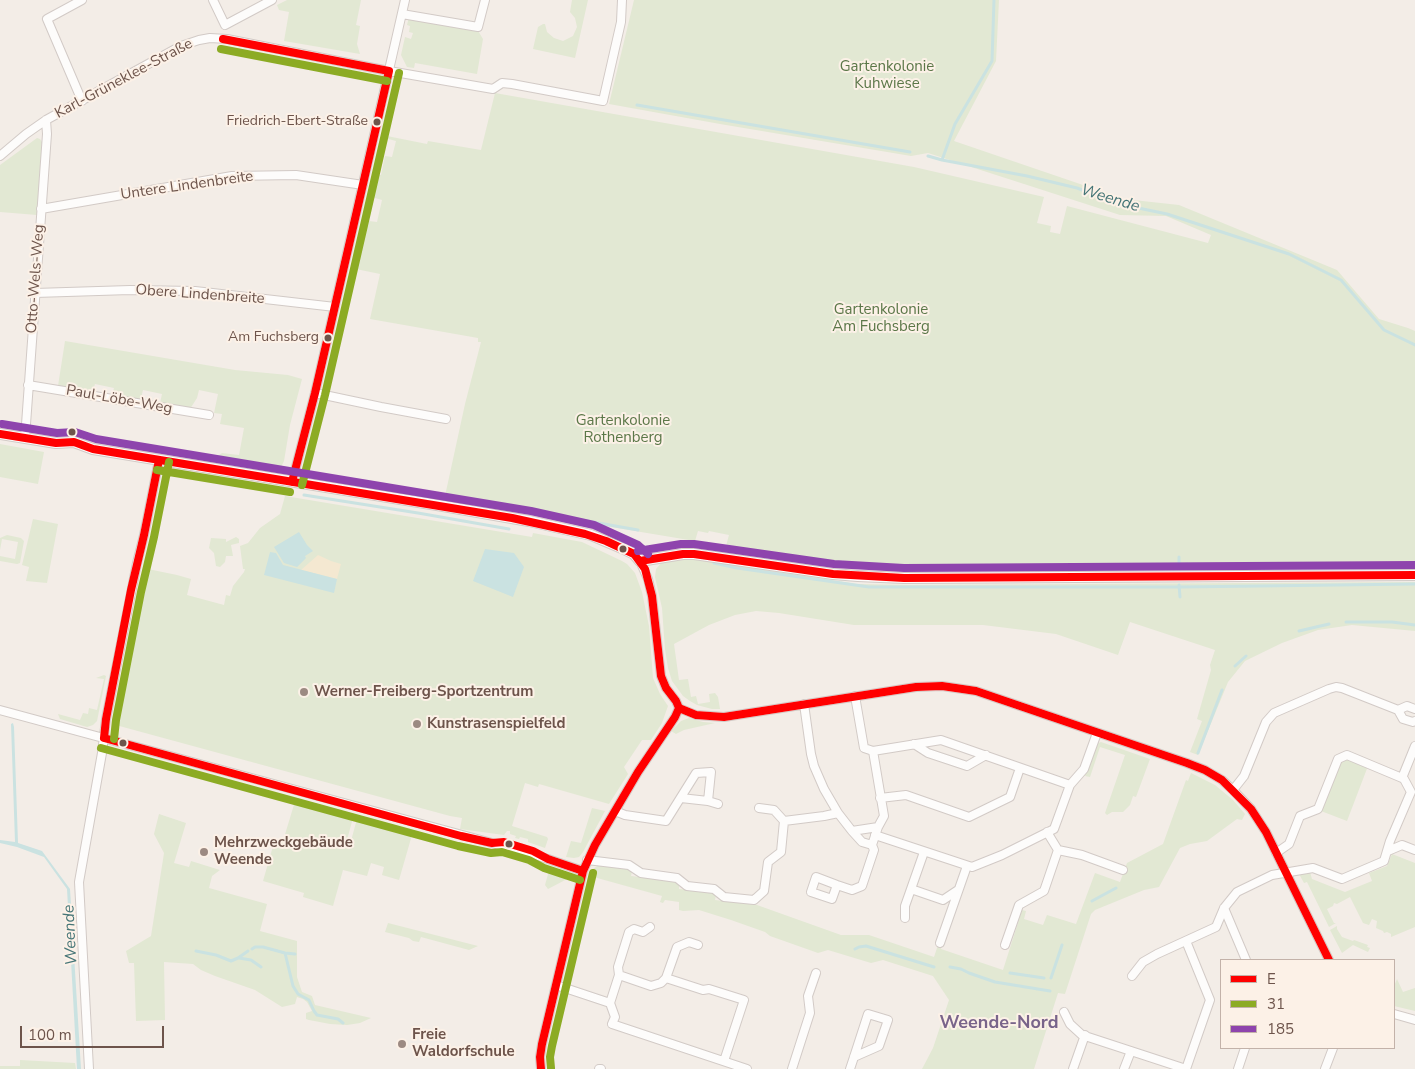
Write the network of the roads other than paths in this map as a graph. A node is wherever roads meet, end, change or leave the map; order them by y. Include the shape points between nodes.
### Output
1 (82, 0) edge
2 (213, 0) edge
3 (272, 0) edge
4 (405, 0) edge
5 (484, 0) edge
6 (622, 0) edge
7 (402, 14) junction
8 (225, 26) junction
9 (222, 39) junction
10 (389, 71) junction
11 (82, 101) junction
12 (46, 120) junction
13 (0, 156) edge
14 (363, 185) junction
15 (41, 210) junction
16 (35, 293) junction
17 (335, 307) junction
18 (28, 385) junction
19 (315, 393) junction
20 (209, 415) dead end
21 (446, 419) dead end
22 (0, 434) edge
23 (24, 438) junction
24 (159, 460) junction
25 (292, 482) junction
26 (640, 561) junction
27 (1415, 575) edge
28 (855, 696) junction
29 (804, 704) junction
30 (679, 708) junction
31 (1415, 709) edge
32 (0, 710) edge
33 (1398, 710) junction
34 (1415, 721) edge
35 (1097, 733) junction
36 (104, 738) junction
37 (914, 744) junction
38 (1415, 746) edge
39 (874, 751) junction
40 (986, 755) junction
41 (1020, 768) junction
42 (1402, 778) junction
43 (1070, 785) junction
44 (1233, 790) junction
45 (1412, 791) edge
46 (902, 795) junction
47 (681, 798) junction
48 (880, 798) junction
49 (708, 801) junction
50 (718, 804) dead end
51 (759, 808) dead end
52 (615, 811) junction
53 (838, 813) junction
54 (884, 816) junction
55 (784, 821) junction
56 (878, 827) junction
57 (852, 831) junction
58 (1047, 832) junction
59 (876, 835) junction
60 (872, 845) junction
61 (1058, 850) junction
62 (1415, 850) edge
63 (1388, 851) junction
64 (924, 852) junction
65 (1276, 852) junction
66 (588, 860) junction
67 (967, 866) junction
68 (1123, 870) dead end
69 (583, 871) junction
70 (1286, 872) junction
71 (837, 884) dead end
72 (911, 889) junction
73 (958, 890) junction
74 (1224, 908) junction
75 (904, 918) dead end
76 (650, 927) dead end
77 (1186, 941) junction
78 (940, 943) dead end
79 (698, 945) dead end
80 (1005, 945) dead end
81 (1246, 959) edge
82 (1329, 959) edge
83 (816, 973) dead end
84 (619, 975) junction
85 (1132, 976) dead end
86 (666, 978) junction
87 (556, 985) junction
88 (610, 1003) junction
89 (1064, 1012) dead end
90 (1395, 1014) edge
91 (1415, 1020) edge
92 (1085, 1035) junction
93 (1245, 1049) edge
94 (1333, 1049) edge
95 (1131, 1051) junction
96 (854, 1057) junction
97 (724, 1061) junction
98 (1175, 1067) edge
99 (89, 1069) edge
100 (540, 1069) edge
101 (747, 1069) edge
102 (792, 1069) edge
103 (850, 1069) edge
104 (1073, 1069) edge
105 (1124, 1069) edge
106 (1186, 1069) edge
107 (1238, 1069) edge
108 (1325, 1069) edge

1 - 11 street via 47,20
2 - 8 street
3 - 8 street
4 - 7 street
5 - 7 street via 478,27
6 - 10 street, Karl-Grüneklee-Straße via 621,22 603,101 512,84 502,83 493,89
7 - 10 street
8 - 9 street
9 - 10 street, Karl-Grüneklee-Straße
9 - 11 street, Karl-Grüneklee-Straße via 198,40 181,46
10 - 14 street
11 - 12 street, Karl-Grüneklee-Straße
12 - 13 street, Karl-Grüneklee-Straße
12 - 15 street, Otto-Wels-Weg
14 - 15 street, Untere Lindenbreite via 296,174 232,176
14 - 17 street
15 - 16 street, Otto-Wels-Weg
16 - 17 street, Obere Lindenbreite via 172,290
16 - 18 street, Otto-Wels-Weg
17 - 19 street
18 - 20 street, Paul-Löbe-Weg
18 - 23 street, Otto-Wels-Weg
19 - 21 street
19 - 25 street
22 - 23 street
23 - 24 street via 74,442 93,449
24 - 25 street
24 - 36 street
25 - 26 street via 547,525 591,535 630,552
26 - 27 street via 694,554 841,574 904,578
26 - 30 street via 652,596 661,676
28 - 29 street
28 - 35 street via 916,687 960,688
28 - 39 street via 864,748
29 - 30 street via 724,717 696,715
29 - 53 street via 814,766
30 - 52 street
31 - 33 street via 1408,706
32 - 36 street
33 - 34 street via 1403,719
33 - 44 street via 1336,687 1274,713 1266,722 1244,776
35 - 43 street via 1084,770
35 - 44 street via 1205,770
36 - 69 street via 492,843
36 - 99 street via 79,882
37 - 39 street
37 - 40 street via 941,740
37 - 40 street via 928,753 967,766
38 - 42 street
39 - 48 street
40 - 41 street
41 - 43 street
41 - 46 street via 1010,797 969,817
42 - 45 street
42 - 65 street via 1347,755 1338,759 1318,809 1300,816 1289,844
43 - 58 street via 1054,829
44 - 65 street via 1251,808
45 - 63 street
46 - 48 street
46 - 54 street via 889,803
47 - 49 street
47 - 49 street via 696,773 711,772
47 - 52 street via 666,821
48 - 54 street
49 - 50 street
51 - 55 street via 774,810
52 - 66 street
53 - 55 street
53 - 57 street
54 - 56 street
55 - 66 street via 781,852 768,862 764,891 754,900 724,897 714,889 687,886 677,878 641,873 629,865
56 - 57 street
56 - 59 street
57 - 60 street via 862,842
58 - 61 street
58 - 67 street via 972,868
59 - 60 street
59 - 64 street
60 - 71 street via 874,850 862,886 852,890
61 - 68 street
61 - 80 street via 1044,891 1019,905
62 - 63 street via 1402,845
63 - 70 street via 1384,861 1342,879 1313,868
64 - 67 street
64 - 72 street
65 - 70 street
66 - 69 street
67 - 73 street
69 - 87 street
70 - 74 street via 1272,875 1237,892
70 - 82 street
72 - 73 street via 943,900
72 - 75 street
73 - 78 street
74 - 77 street via 1216,927
74 - 81 street
76 - 84 street via 642,932 634,929 629,932 618,968
77 - 85 street via 1143,962
77 - 106 street via 1210,1000
79 - 86 street via 690,942 677,947
83 - 102 street via 808,996 810,1013
84 - 86 street via 651,986
84 - 88 street
86 - 97 street via 744,1000
87 - 88 street
87 - 100 street via 542,1044
88 - 97 street via 615,1017 612,1024
89 - 92 street via 1070,1024
90 - 91 street
92 - 95 street
92 - 104 street
93 - 107 street
94 - 108 street
95 - 98 street
95 - 105 street
96 - 96 street via 868,1014 888,1020 880,1046
96 - 103 street
97 - 101 street
98 - 106 street

